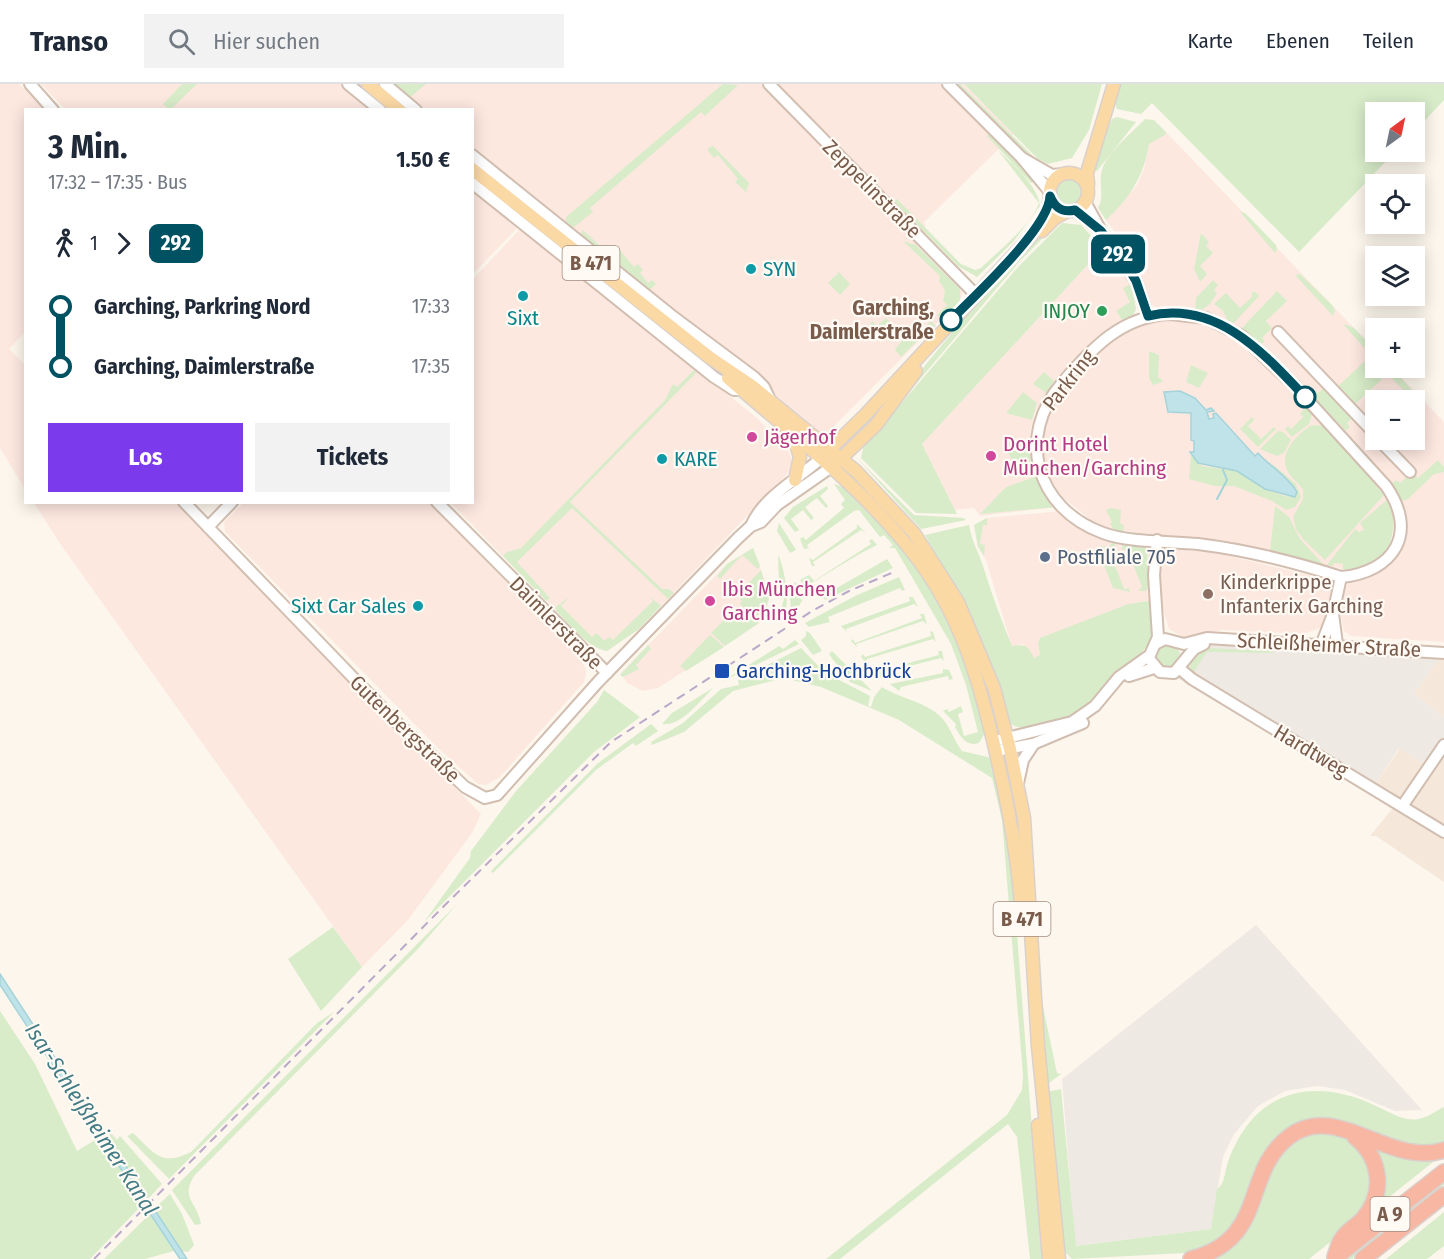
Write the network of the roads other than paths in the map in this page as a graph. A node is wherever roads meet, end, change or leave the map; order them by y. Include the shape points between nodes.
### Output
1 (30, 84) edge
2 (348, 84) edge
3 (368, 84) edge
4 (384, 84) edge
5 (769, 84) edge
6 (948, 84) edge
7 (1114, 84) edge
8 (51, 108) edge
9 (378, 108) edge
10 (397, 108) edge
11 (414, 108) edge
12 (1094, 147) junction
13 (474, 157) edge
14 (1021, 157) junction
15 (474, 171) edge
16 (1067, 173) junction
17 (1088, 184) junction
18 (474, 185) edge
19 (1050, 194) junction
20 (1075, 208) junction
21 (977, 296) junction
22 (1148, 316) junction
23 (1278, 332) dead end
24 (709, 357) junction
25 (909, 374) junction
26 (742, 390) junction
27 (771, 402) junction
28 (1365, 423) edge
29 (793, 434) junction
30 (830, 450) junction
31 (1389, 450) edge
32 (820, 459) junction
33 (841, 459) junction
34 (830, 468) junction
35 (1410, 472) dead end
36 (795, 480) junction
37 (186, 504) edge
38 (230, 504) edge
39 (439, 504) edge
40 (751, 526) junction
41 (208, 527) junction
42 (1156, 540) junction
43 (1341, 577) junction
44 (1333, 615) junction
45 (1158, 616) junction
46 (1214, 639) junction
47 (1175, 641) junction
48 (1322, 643) junction
49 (1155, 644) junction
50 (1337, 644) junction
51 (1444, 653) edge
52 (1150, 655) junction
53 (1182, 664) junction
54 (1154, 668) junction
55 (607, 673) junction
56 (1009, 744) junction
57 (1033, 744) junction
58 (1444, 745) edge
59 (995, 746) junction
60 (1017, 788) junction
61 (1403, 805) junction
62 (1444, 832) edge
63 (1038, 1086) junction
64 (1040, 1105) junction
65 (1345, 1129) junction
66 (1444, 1150) edge
67 (1444, 1172) edge
68 (1444, 1195) edge
69 (1334, 1258) edge
70 (1049, 1259) edge
71 (1059, 1259) edge
72 (1191, 1259) edge
73 (1363, 1259) edge

1 - 8 street
2 - 9 street
3 - 10 main road
4 - 11 street
5 - 21 street, Zeppelinstraße
6 - 14 street
7 - 12 main road
12 - 16 main road via 1082,165
12 - 17 main road
13 - 27 street via 671,315 754,376 765,387
14 - 16 street via 1052,175
14 - 19 street
15 - 24 main road, B 471
16 - 17 main road via 1081,176
16 - 19 main road via 1054,181
17 - 20 main road via 1089,190
18 - 26 street via 714,377 734,390
19 - 20 main road via 1056,207
19 - 21 main road via 1048,212 1034,233
20 - 21 main road via 1055,218
20 - 22 street via 1101,231 1136,281
21 - 25 main road
22 - 42 street, Parkring via 1102,340 1056,390 1042,411 1035,451 1047,487 1073,514 1104,533
22 - 43 street, Parkring via 1199,317 1242,336 1386,486 1401,522 1395,547 1373,571
23 - 28 street
24 - 26 main road, B 471
24 - 27 main road, B 471
25 - 30 main road
25 - 33 main road via 876,425
26 - 29 main road, B 471
27 - 30 main road, B 471
29 - 32 main road, B 471
29 - 36 main road via 800,457
30 - 32 main road
30 - 33 main road, B 471
31 - 35 street
32 - 34 main road, B 471
32 - 36 street, Daimlerstraße
33 - 34 main road
33 - 56 main road, B 471 via 899,515 948,585 981,653
34 - 40 street, Daimlerstraße
34 - 59 main road, B 471 via 892,528 939,590 972,658
36 - 40 street, Daimlerstraße via 759,512
37 - 41 street, Gutenbergstraße
38 - 41 street
39 - 55 street, Daimlerstraße
40 - 55 street, Daimlerstraße
41 - 55 street, Gutenbergstraße via 392,718 475,795 497,795
42 - 43 street, Parkring via 1238,551
42 - 45 street
43 - 44 street
44 - 48 street
44 - 50 street
45 - 47 street
45 - 49 street
46 - 47 street, Schleißheimer Straße
46 - 48 street, Schleißheimer Straße
46 - 53 street, Schleißheimer Straße via 1194,649
47 - 49 street, Schleißheimer Straße
47 - 53 street via 1184,651
48 - 50 street, Schleißheimer Straße
49 - 52 street
50 - 51 street, Schleißheimer Straße
52 - 54 street
52 - 56 street via 1119,676 1095,706 1072,722
53 - 54 street via 1167,674
53 - 61 street, Hardtweg via 1192,679
54 - 57 street via 1122,681 1096,712 1075,728
56 - 57 street
56 - 59 street
56 - 60 main road, B 471
57 - 60 street via 1023,760
58 - 61 street
59 - 63 main road, B 471 via 1018,867
60 - 63 main road, B 471 via 1028,855
61 - 62 street, Hardtweg
63 - 64 main road, B 471
64 - 70 main road, B 471
64 - 71 main road, B 471
65 - 66 highway via 1407,1153
65 - 69 highway via 1370,1152 1378,1187 1364,1219 1342,1239
65 - 72 highway via 1316,1126 1290,1135 1266,1164 1250,1210 1231,1239 1209,1254
67 - 69 highway, A 9
68 - 73 highway, A 9

